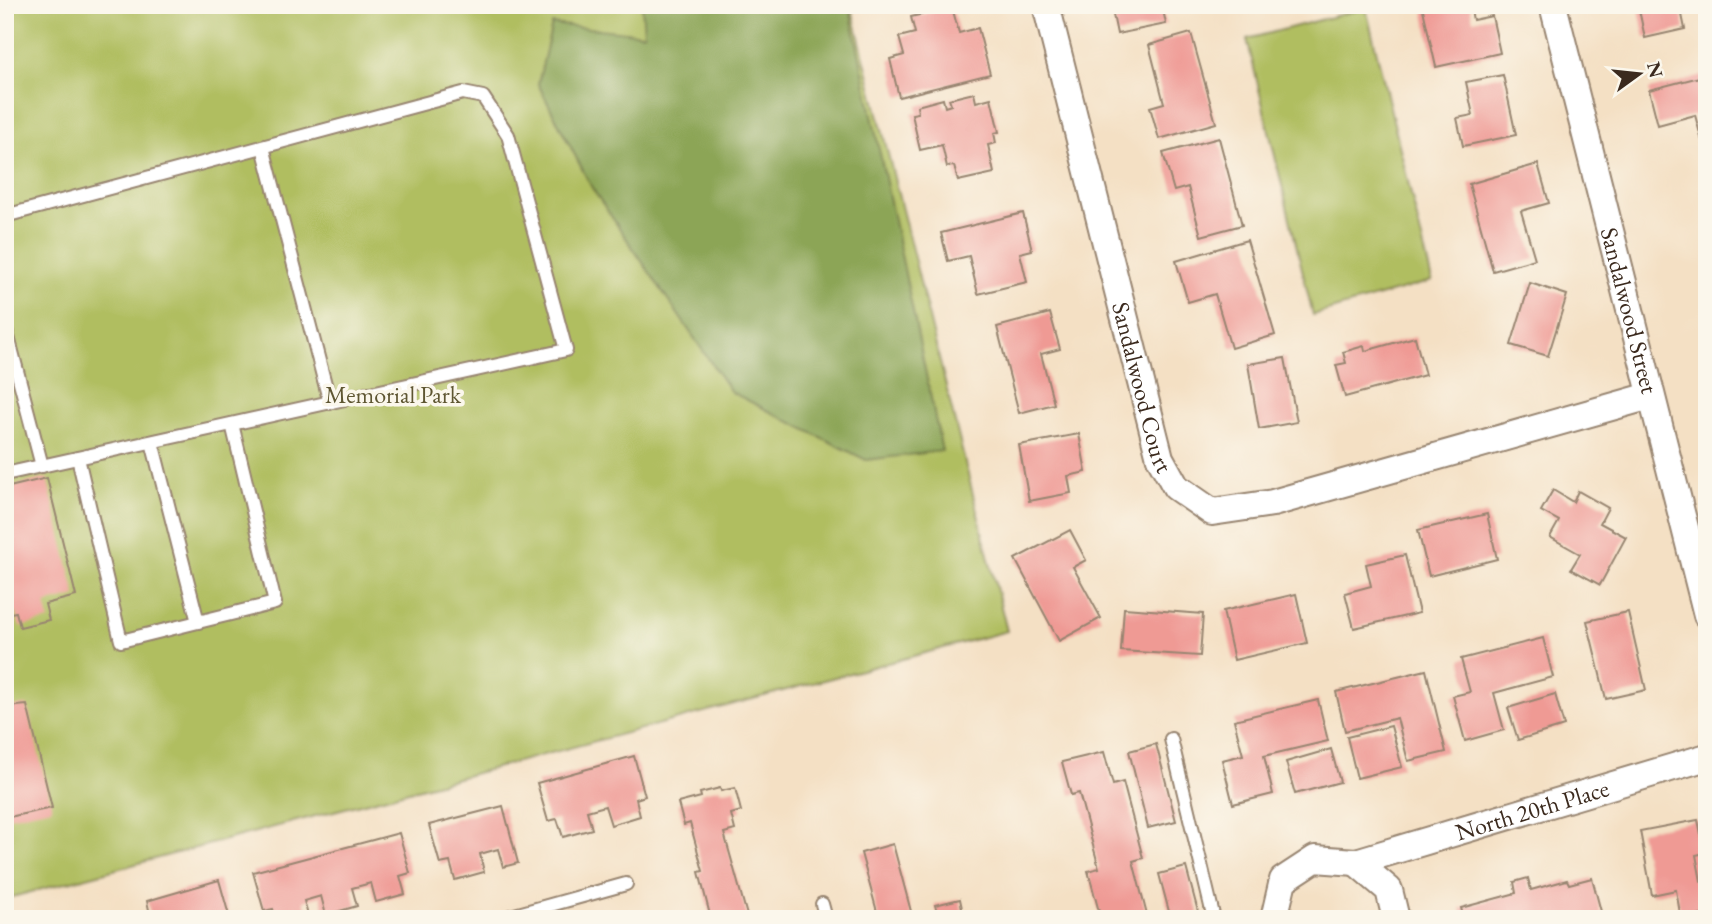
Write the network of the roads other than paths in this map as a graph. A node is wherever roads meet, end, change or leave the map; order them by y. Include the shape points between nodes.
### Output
1 (1046, 5) edge
2 (1553, 5) edge
3 (263, 147) junction
4 (5, 216) edge
5 (5, 325) edge
6 (1650, 396) junction
7 (330, 403) junction
8 (232, 424) junction
9 (152, 442) junction
10 (78, 458) junction
11 (42, 466) junction
12 (5, 474) edge
13 (1707, 615) edge
14 (198, 622) junction
15 (1171, 739) dead end
16 (1707, 757) edge
17 (1356, 862) junction
18 (626, 884) dead end
19 (822, 904) dead end
20 (500, 919) edge
21 (826, 919) edge
22 (1214, 919) edge
23 (1274, 919) edge
24 (1396, 919) edge

1 - 6 street, Sandalwood Court via 1160,458 1176,487 1212,512 1273,503
2 - 6 street, Sandalwood Street
3 - 4 lane
3 - 7 lane
3 - 7 lane via 463,93 483,97 508,135 566,351
5 - 11 lane
6 - 13 street, Sandalwood Street
7 - 8 lane
8 - 9 lane
8 - 14 lane via 275,603
9 - 10 lane
9 - 14 lane
10 - 11 lane
10 - 14 lane via 121,641
11 - 12 lane
15 - 22 lane
16 - 17 street, North 20th Place
17 - 23 street, North 20th Place via 1315,859 1283,880
17 - 24 street via 1389,890
18 - 20 lane
19 - 21 lane

